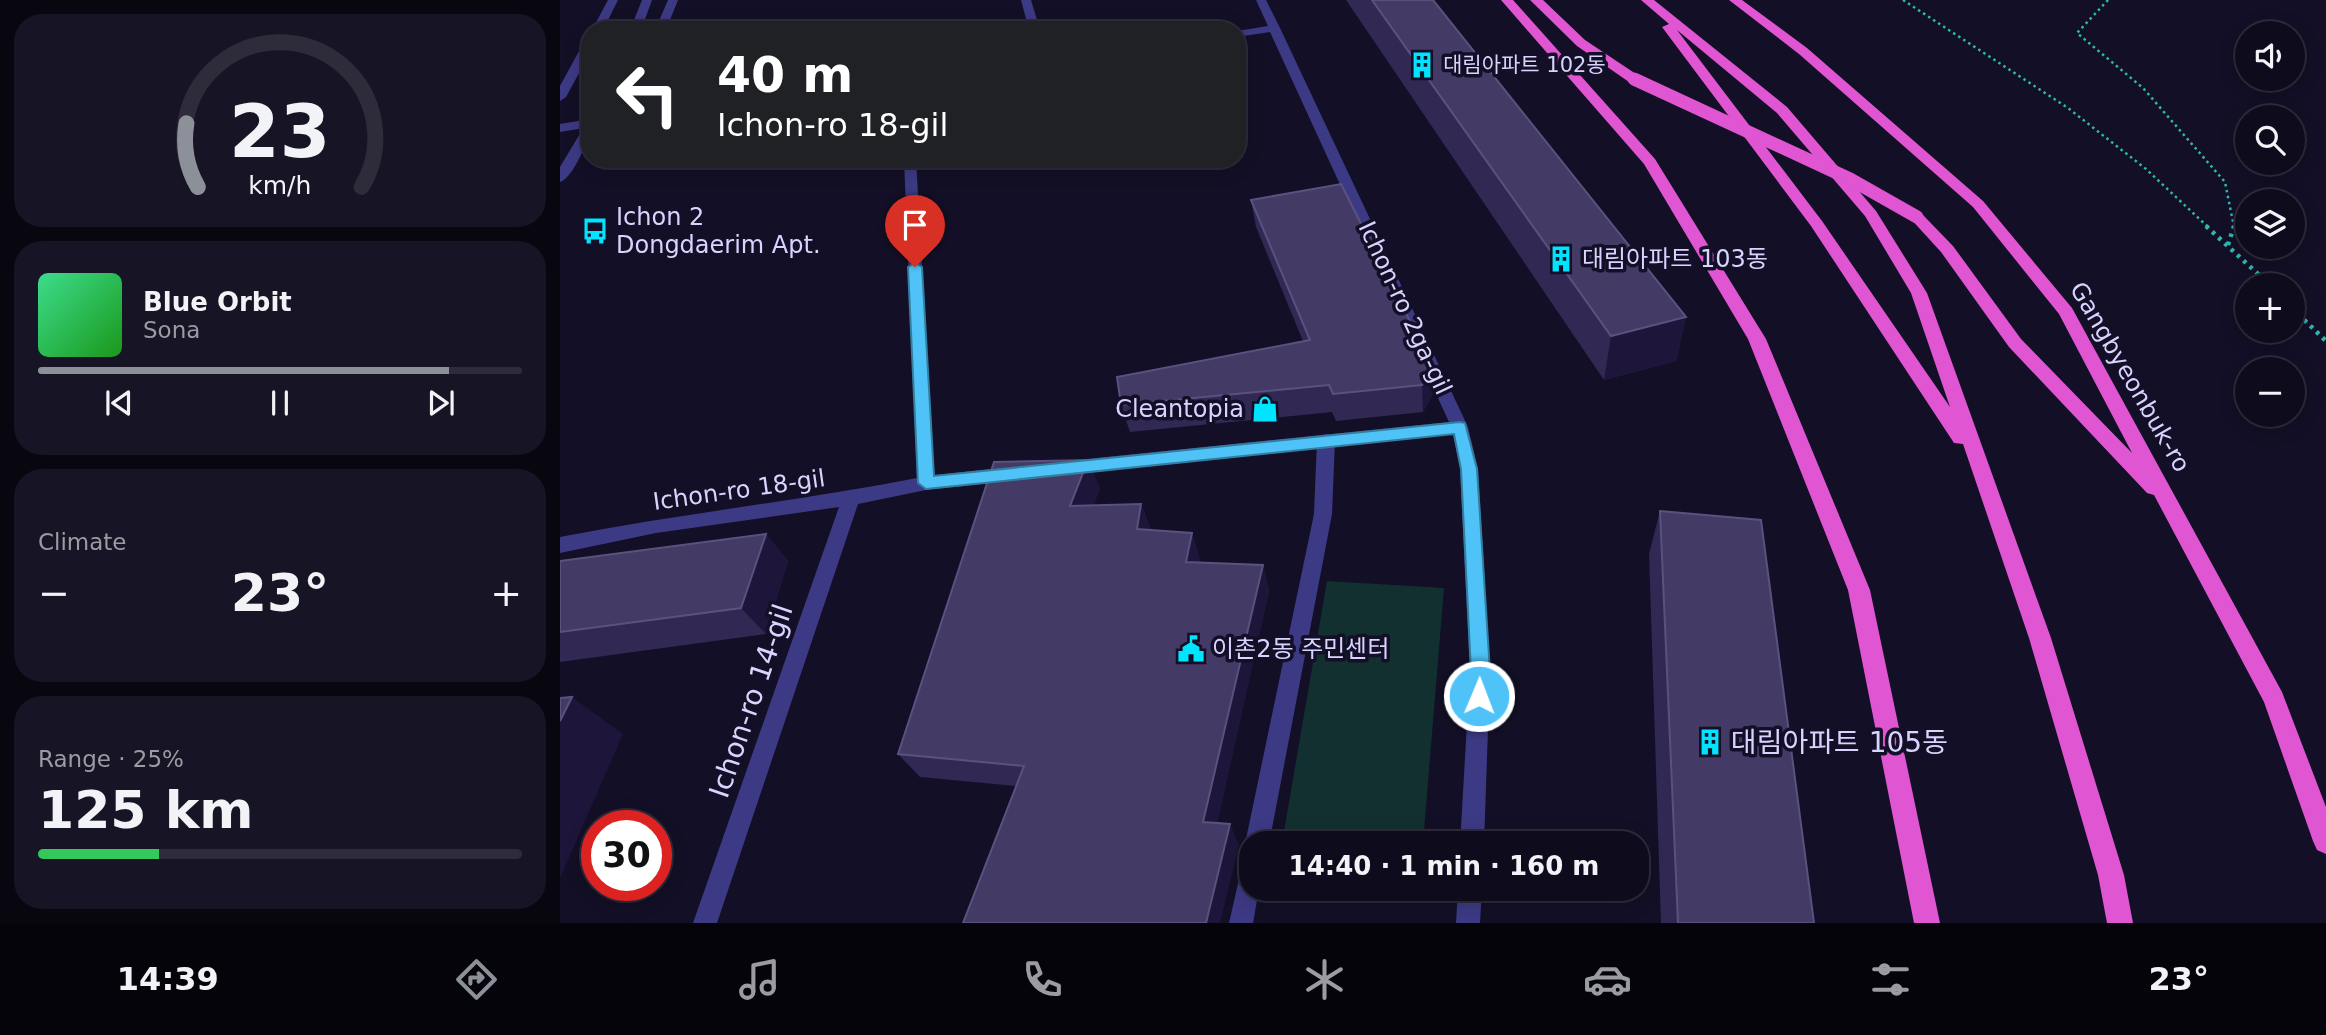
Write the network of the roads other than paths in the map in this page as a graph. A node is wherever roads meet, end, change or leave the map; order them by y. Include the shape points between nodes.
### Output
1 (613, 0) edge
2 (647, 0) edge
3 (673, 0) edge
4 (1026, 0) edge
5 (1261, 0) edge
6 (1507, 0) edge
7 (1536, 0) edge
8 (1647, 0) edge
9 (1735, 0) edge
10 (602, 21) edge
11 (639, 21) edge
12 (664, 21) edge
13 (1032, 21) edge
14 (1275, 28) junction
15 (1246, 33) edge
16 (581, 58) edge
17 (560, 97) edge
18 (581, 126) edge
19 (560, 128) edge
20 (581, 141) edge
21 (909, 168) edge
22 (560, 178) edge
23 (1460, 427) junction
24 (1326, 440) junction
25 (1977, 462) junction
26 (1050, 469) edge
27 (1023, 472) edge
28 (926, 483) junction
29 (850, 498) junction
30 (2174, 509) junction
31 (560, 545) edge
32 (1260, 831) edge
33 (1473, 831) edge
34 (2326, 841) edge
35 (1245, 901) edge
36 (1469, 901) edge
37 (705, 923) edge
38 (1241, 923) edge
39 (1468, 923) edge
40 (1927, 923) edge
41 (2120, 923) edge

1 - 10 street
2 - 11 street
3 - 12 street
4 - 13 street
5 - 14 street, Ichon-ro 2ga-gil
6 - 40 highway via 1650,162 1757,339 1859,590
7 - 30 highway, bridge via 1581,43 1634,79 1850,179 1917,218 1947,249 2015,342
8 - 25 highway via 1817,224
8 - 25 highway via 1782,110 1871,214 1919,293
9 - 30 highway, Gangbyeonbuk-ro via 1803,51 1978,204 2066,312
14 - 15 street
14 - 23 street, Ichon-ro 2ga-gil
16 - 17 street
18 - 19 street
20 - 22 street
21 - 28 street
23 - 24 street
23 - 33 street, Ichon-ro 2ga-gil via 1469,469 1480,672
24 - 26 street
24 - 32 street via 1323,514
25 - 41 highway via 2040,638 2111,875
27 - 28 street, Ichon-ro 18-gil
28 - 29 street, Ichon-ro 18-gil
29 - 31 street, Ichon-ro 18-gil
29 - 37 street, Ichon-ro 14-gil
30 - 34 highway, Gangbyeonbuk-ro via 2274,699
35 - 38 street
36 - 39 street

